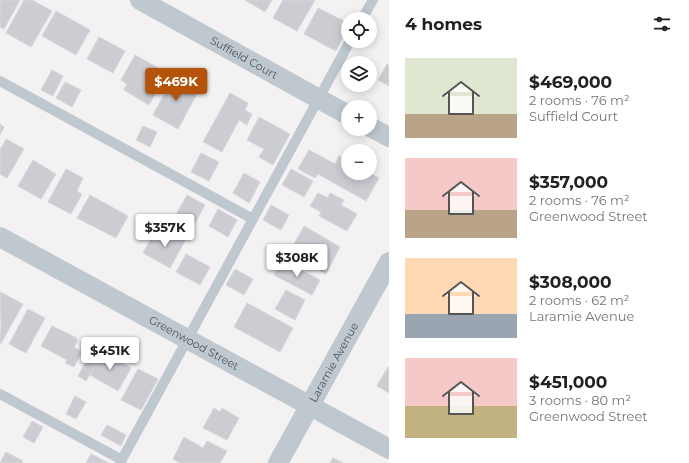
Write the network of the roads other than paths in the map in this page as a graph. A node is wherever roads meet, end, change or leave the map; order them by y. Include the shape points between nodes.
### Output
1 (140, 0) edge
2 (373, 0) edge
3 (366, 12) edge
4 (346, 48) edge
5 (0, 81) edge
6 (318, 98) junction
7 (341, 111) edge
8 (377, 131) edge
9 (389, 137) edge
10 (253, 220) junction
11 (0, 237) edge
12 (389, 262) edge
13 (188, 340) junction
14 (0, 394) edge
15 (310, 406) junction
16 (389, 449) edge
17 (121, 462) edge
18 (278, 463) edge

1 - 6 street, Suffield Court
2 - 3 lane
4 - 6 lane
5 - 10 lane
6 - 7 street, Suffield Court
6 - 10 lane
8 - 9 street
10 - 13 lane
11 - 13 street, Greenwood Street
12 - 15 street, Laramie Avenue
13 - 15 street, Greenwood Street
13 - 17 lane
14 - 17 lane
15 - 16 street, Greenwood Street
15 - 18 street, Laramie Avenue

